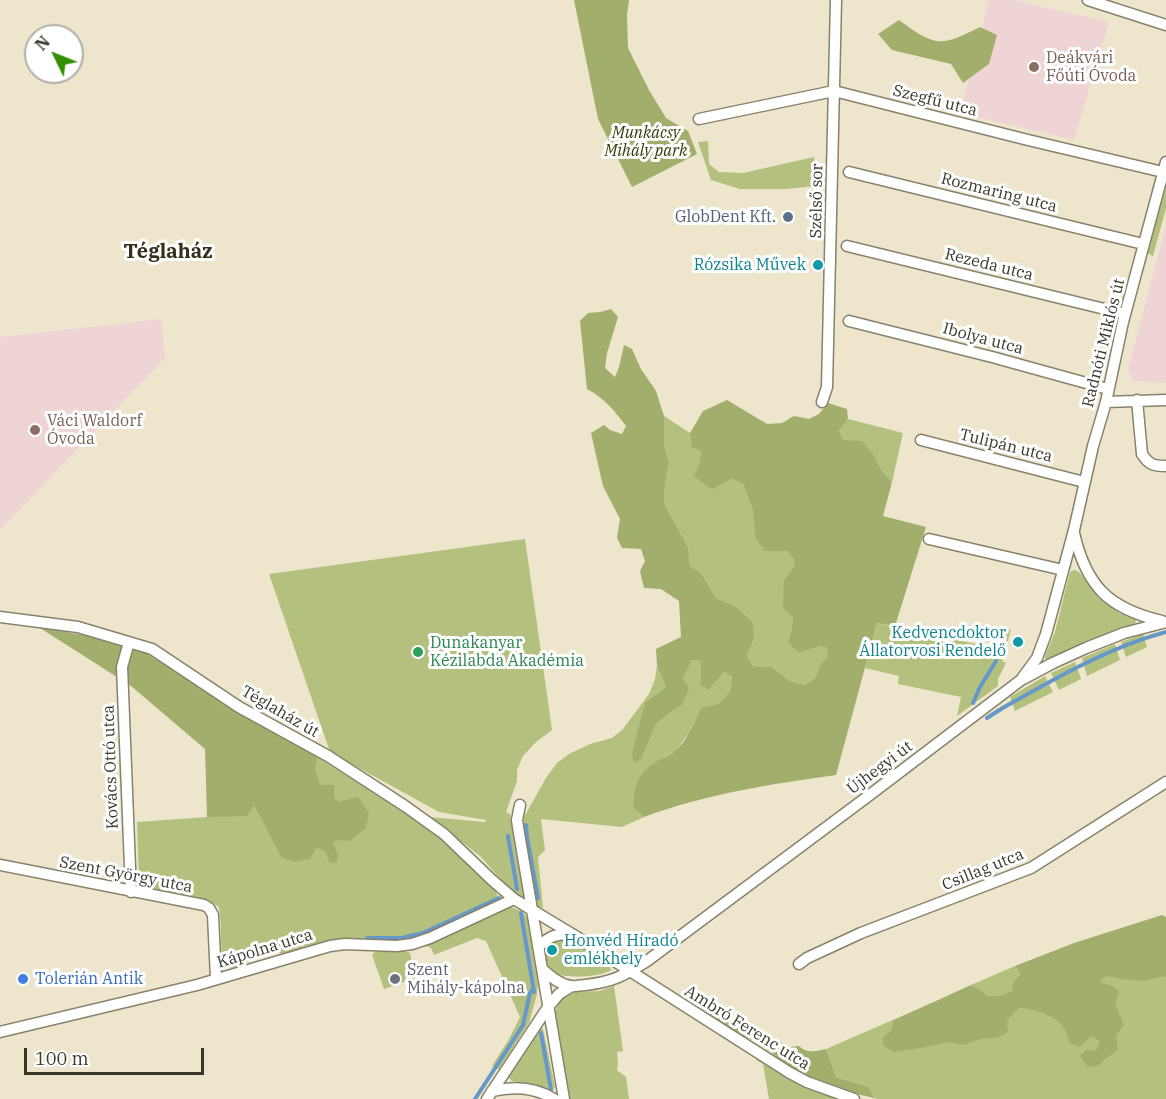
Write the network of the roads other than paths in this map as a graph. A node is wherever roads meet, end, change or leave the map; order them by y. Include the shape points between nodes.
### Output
1 (836, 0) edge
2 (1088, 0) edge
3 (1166, 25) edge
4 (834, 91) junction
5 (699, 120) dead end
6 (1165, 167) edge
7 (849, 172) dead end
8 (1143, 244) junction
9 (847, 246) dead end
10 (1125, 314) junction
11 (849, 321) dead end
12 (1108, 389) junction
13 (1137, 400) junction
14 (1166, 400) edge
15 (822, 402) dead end
16 (1106, 402) junction
17 (921, 440) dead end
18 (1166, 465) edge
19 (1084, 482) junction
20 (1074, 530) junction
21 (929, 539) dead end
22 (1063, 570) junction
23 (0, 617) edge
24 (1166, 622) edge
25 (129, 642) junction
26 (1021, 680) junction
27 (1166, 782) edge
28 (520, 806) dead end
29 (0, 865) edge
30 (131, 892) junction
31 (514, 899) junction
32 (531, 910) junction
33 (572, 934) junction
34 (538, 947) junction
35 (799, 964) dead end
36 (542, 969) junction
37 (630, 972) junction
38 (216, 979) junction
39 (572, 986) junction
40 (548, 1007) junction
41 (0, 1032) edge
42 (489, 1095) edge
43 (554, 1099) edge
44 (564, 1099) edge
45 (854, 1099) edge

1 - 4 street, Szélső sor
2 - 3 street
4 - 5 street, Szegfű utca
4 - 6 street, Szegfű utca via 1029,140
4 - 15 street, Szélső sor via 827,387
6 - 8 street, Radnóti Miklós út
7 - 8 street, Rozmaring utca
8 - 10 street, Radnóti Miklós út
9 - 10 street, Rezeda utca
10 - 12 street, Radnóti Miklós út
11 - 12 street, Ibolya utca
12 - 16 street, Radnóti Miklós út
13 - 14 street
13 - 16 street
13 - 18 street via 1142,454 1155,466
16 - 19 street, Radnóti Miklós út
17 - 19 street, Tulipán utca
19 - 20 street, Radnóti Miklós út
20 - 22 street, Radnóti Miklós út
20 - 24 street, Radnóti Miklós út via 1084,566 1104,594 1122,609
21 - 22 street
22 - 26 street, Radnóti Miklós út via 1043,644
23 - 25 street, Téglaház út via 78,627
24 - 26 street, Újhegyi út via 1086,648
25 - 30 street, Kovács Ottó utca via 122,668
25 - 31 street, Téglaház út via 152,649 239,707 328,756 405,806 444,834
26 - 37 street, Újhegyi út
27 - 35 street, Csillag utca via 1031,868 861,933
28 - 32 street via 517,820
29 - 30 street, Szent György utca
30 - 38 street, Szent György utca via 209,908 213,915
31 - 32 street
31 - 38 street, Kápolna utca via 411,944 330,946
32 - 33 street, Ambró Ferenc utca
32 - 34 street
33 - 34 street via 558,934
33 - 37 street, Ambró Ferenc utca
34 - 36 street
36 - 39 street
36 - 40 street
37 - 39 street, Újhegyi út via 603,983
37 - 45 street, Ambró Ferenc utca via 790,1073
38 - 41 street, Kápolna utca
39 - 40 street
40 - 42 street
40 - 44 street
42 - 43 street via 519,1088 537,1090

